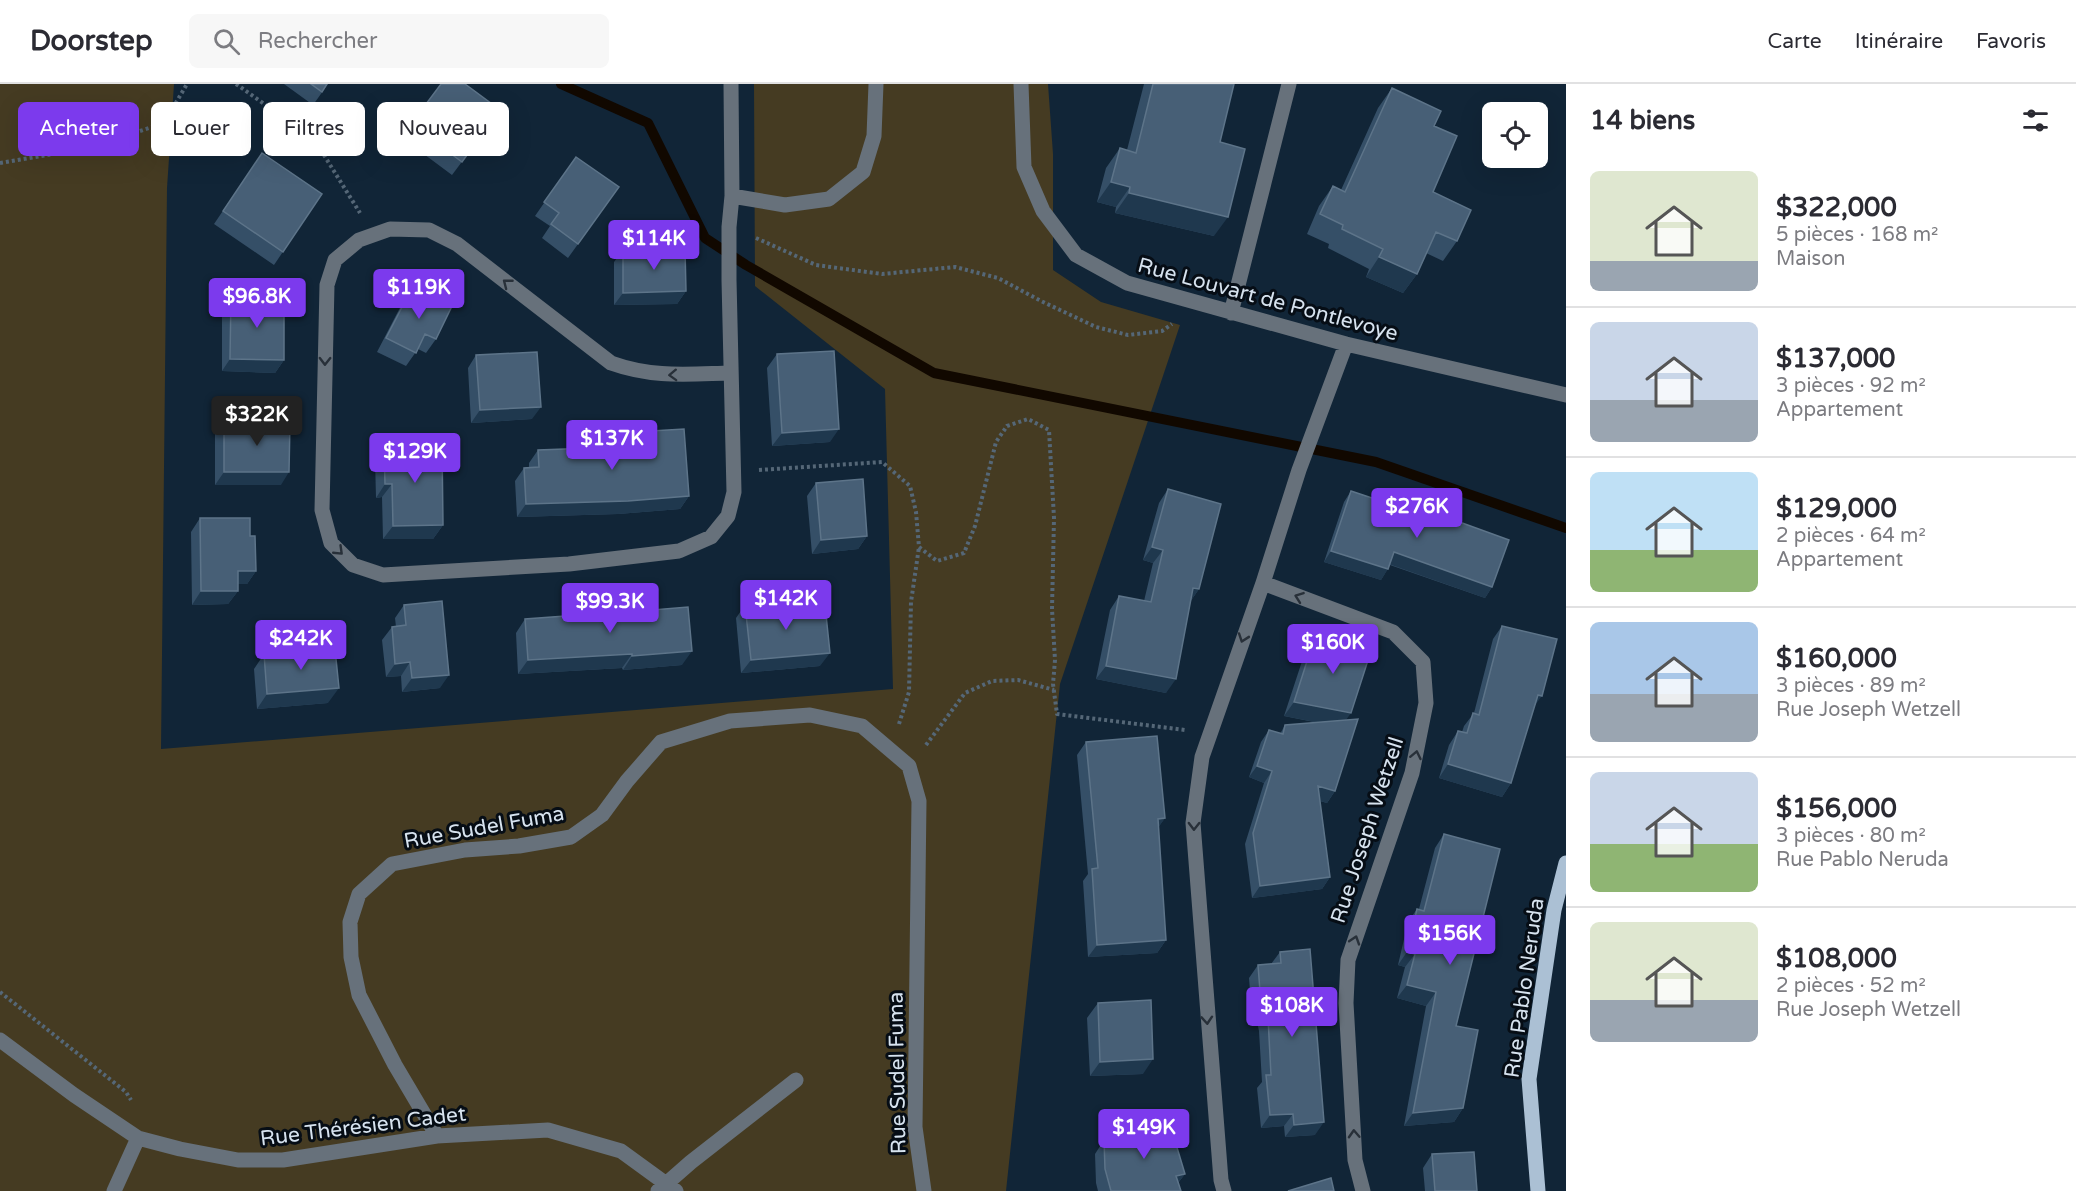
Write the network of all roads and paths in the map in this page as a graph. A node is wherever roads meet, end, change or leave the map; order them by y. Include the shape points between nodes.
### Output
1 (187, 84) edge
2 (236, 84) edge
3 (731, 84) edge
4 (876, 84) edge
5 (1021, 84) edge
6 (1289, 84) edge
7 (0, 163) edge
8 (732, 196) junction
9 (729, 227) junction
10 (374, 234) junction
11 (1204, 305) junction
12 (1231, 313) junction
13 (1346, 344) junction
14 (731, 373) junction
15 (1566, 395) edge
16 (734, 472) junction
17 (919, 547) junction
18 (1263, 583) junction
19 (1054, 690) junction
20 (1210, 732) junction
21 (891, 750) junction
22 (909, 766) junction
23 (1566, 863) edge
24 (0, 992) edge
25 (0, 1040) edge
26 (796, 1080) dead end
27 (132, 1101) dead end
28 (437, 1136) junction
29 (138, 1138) junction
30 (667, 1189) edge
31 (114, 1191) edge
32 (924, 1191) edge
33 (1224, 1191) edge
34 (1363, 1191) edge
35 (1538, 1191) edge

1 - 7 path via 164,123 89,148
2 - 10 path via 314,139
3 - 8 street
4 - 8 street via 874,136 863,172 829,199 785,205
5 - 11 street, Rue Louvart de Pontlevoye via 1024,167 1043,211 1076,255 1127,283
6 - 12 street
8 - 9 street
9 - 11 path via 816,265 882,274 955,267 999,278 1096,327 1128,335 1162,331
9 - 14 street
14 -> 10 street via 662,375 610,363 457,244 429,230 390,229
10 -> 16 street via 334,260 327,285 322,510 331,543 353,565 383,575 569,564 679,551 711,537 728,516
11 - 12 street, Rue Louvart de Pontlevoye
12 - 13 street, Rue Louvart de Pontlevoye
13 - 15 street, Rue Louvart de Pontlevoye
13 - 18 street via 1299,470
14 - 16 street
16 - 17 path via 882,462 910,486
17 - 19 path via 937,561 964,554 996,442 1007,426 1028,419 1049,430
17 - 21 path via 911,602 909,692
18 -> 20 street
34 -> 18 street, Rue Joseph Wetzell via 1355,1160 1346,1003 1348,960 1412,773 1426,703 1423,662 1393,632
19 - 20 path via 1057,714
19 - 22 path via 1018,680 992,681 965,693
20 -> 33 street via 1202,757 1193,824
21 - 22 street, Rue Sudel Fuma
21 - 28 street, Rue Sudel Fuma via 862,726 810,715 730,721 661,742 602,815 571,837 392,864 359,894 350,922 351,957 359,995
22 - 32 street, Rue Sudel Fuma via 919,801 915,1127
23 - 35 main road, Rue Pablo Neruda via 1554,910 1529,1078
24 - 27 path via 126,1092
25 - 29 street, Rue Thérésien Cadet
26 - 30 street via 691,1162
28 - 29 street, Rue Thérésien Cadet via 283,1160 238,1160
28 - 30 street, Rue Thérésien Cadet via 548,1130 621,1151
29 - 31 street

